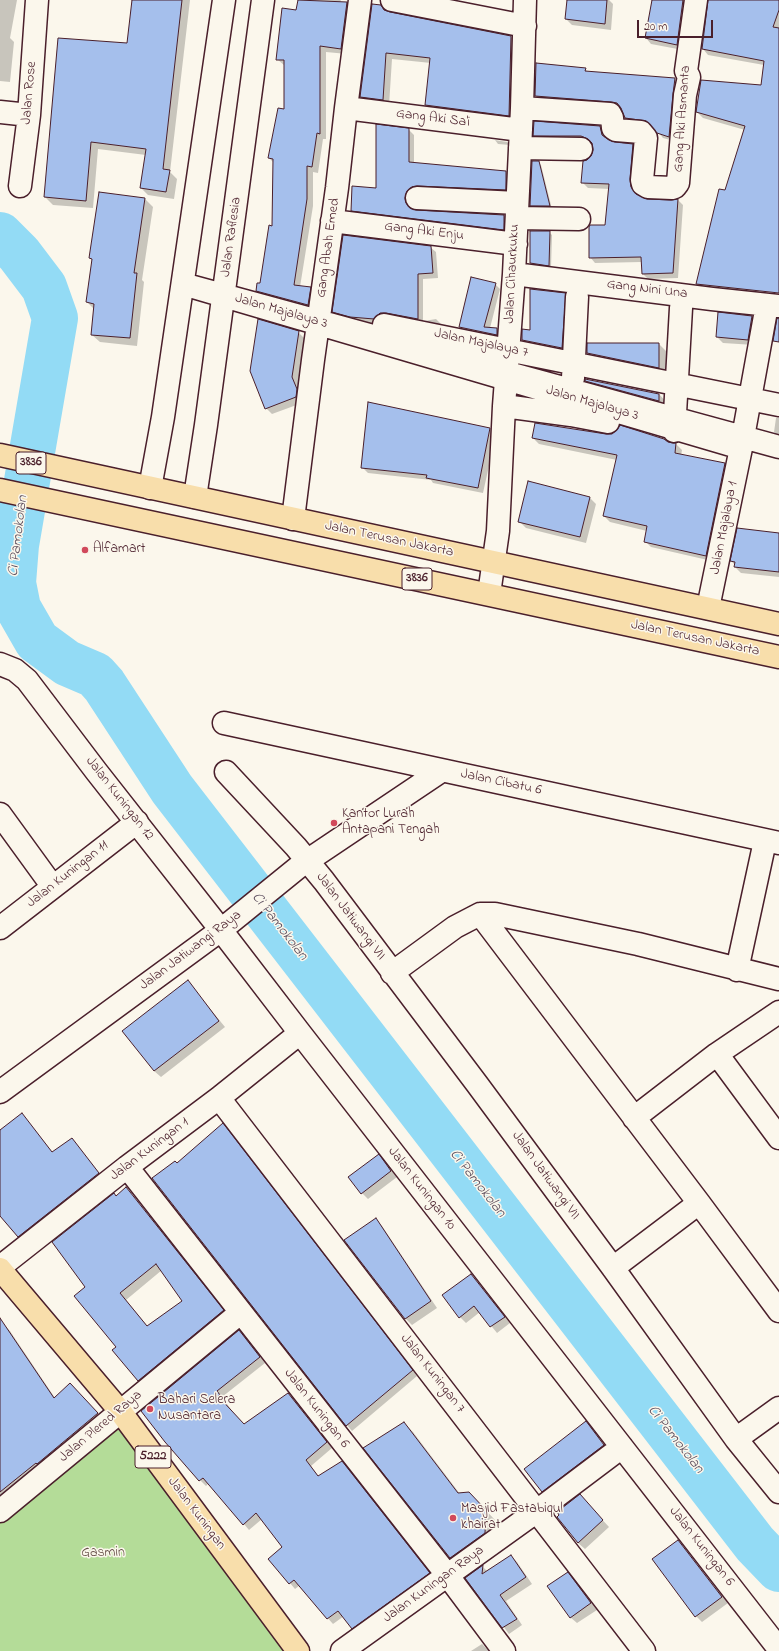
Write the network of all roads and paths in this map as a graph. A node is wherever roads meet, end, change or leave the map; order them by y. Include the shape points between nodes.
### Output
1 (37, 0) edge
2 (224, 0) edge
3 (263, 0) edge
4 (360, 0) edge
5 (392, 0) edge
6 (525, 0) edge
7 (696, 0) edge
8 (525, 26) junction
9 (346, 108) junction
10 (522, 108) junction
11 (0, 112) edge
12 (29, 115) junction
13 (520, 139) junction
14 (581, 149) dead end
15 (20, 186) dead end
16 (417, 198) dead end
17 (517, 210) junction
18 (578, 219) dead end
19 (332, 221) junction
20 (516, 244) junction
21 (514, 274) junction
22 (183, 284) junction
23 (577, 297) dead end
24 (773, 306) edge
25 (681, 308) dead end
26 (779, 405) edge
27 (504, 406) junction
28 (571, 415) junction
29 (674, 434) junction
30 (779, 446) edge
31 (741, 448) junction
32 (0, 455) edge
33 (150, 488) junction
34 (0, 490) edge
35 (195, 497) junction
36 (293, 519) junction
37 (287, 551) junction
38 (495, 562) junction
39 (489, 594) junction
40 (708, 608) junction
41 (779, 624) edge
42 (779, 657) edge
43 (8, 667) edge
44 (224, 722) dead end
45 (441, 771) junction
46 (226, 772) dead end
47 (0, 814) edge
48 (137, 822) junction
49 (772, 842) edge
50 (304, 863) junction
51 (53, 887) junction
52 (480, 914) junction
53 (224, 927) junction
54 (0, 928) edge
55 (737, 970) junction
56 (392, 973) junction
57 (779, 979) edge
58 (779, 1012) edge
59 (300, 1033) junction
60 (717, 1054) junction
61 (0, 1092) edge
62 (219, 1098) junction
63 (634, 1118) junction
64 (779, 1137) edge
65 (127, 1167) junction
66 (700, 1203) junction
67 (0, 1268) edge
68 (613, 1268) junction
69 (779, 1311) edge
70 (240, 1313) junction
71 (779, 1408) edge
72 (120, 1411) junction
73 (736, 1439) junction
74 (622, 1447) junction
75 (779, 1492) edge
76 (0, 1510) edge
77 (537, 1511) junction
78 (448, 1576) junction
79 (779, 1648) edge
80 (298, 1651) edge
81 (342, 1651) edge
82 (504, 1651) edge
83 (644, 1651) edge

1 - 12 street, Jalan Rose
2 - 22 street
3 - 35 street, Jalan Raflesia via 208,417
4 - 9 street, Gang Abah Emed
5 - 8 street
6 - 8 street, Jalan Cihaurkuku
7 - 10 street, Gang Aki Asmanta via 686,71 688,77 676,187 648,187 643,184 646,138 641,132 616,130 613,128 610,114
8 - 10 street, Jalan Cihaurkuku
9 - 13 street, Gang Aki Sa'i
9 - 19 street, Gang Abah Emed
10 - 13 street, Jalan Cihaurkuku
11 - 12 street
12 - 15 street, Jalan Rose
13 - 14 street, Gang Aki Sa'i
13 - 17 street, Jalan Cihaurkuku
16 - 17 street
17 - 18 street
17 - 20 street, Jalan Cihaurkuku
19 - 20 street, Gang Aki Enju
19 - 36 street, Gang Abah Emed
20 - 21 street, Jalan Cihaurkuku
21 - 24 street, Gang Nini Una
21 - 27 street, Jalan Cihaurkuku
22 - 26 street, Jalan Majalaya 7
22 - 30 street, Jalan Majalaya 3
22 - 31 street, Jalan Majalaya 3
22 - 33 street
23 - 28 street
24 - 31 street, Jalan Majalaya 1
25 - 29 street
27 - 28 street, Jalan Majalaya 3
27 - 38 street, Jalan Cihaurkuku
28 - 29 street, Jalan Majalaya 3
29 - 31 street, Jalan Majalaya 3
31 - 40 street, Jalan Majalaya 1
32 - 33 main road, Jalan Terusan Jakarta / 3836
33 - 35 main road, Jalan Terusan Jakarta / 3836
34 - 37 main road, Jalan Terusan Jakarta / 3836
35 - 36 main road, Jalan Terusan Jakarta / 3836
36 - 37 main road
36 - 38 main road, Jalan Terusan Jakarta / 3836
37 - 39 main road, Jalan Terusan Jakarta / 3836
38 - 39 street, Jalan Cihaurkuku
38 - 40 main road, Jalan Terusan Jakarta / 3836
39 - 42 main road, Jalan Terusan Jakarta / 3836
40 - 41 main road, Jalan Terusan Jakarta / 3836
43 - 48 street, Jalan Kuningan 12 via 27,680
44 - 45 street, Jalan Cibatu 6
45 - 49 street, Jalan Cibatu 6
45 - 50 street, Jalan Jatiwangi Raya
46 - 50 street, Jalan Jatiwangi VII
47 - 51 street
48 - 51 street, Jalan Kuningan 11
48 - 53 street, Jalan Kuningan 12
49 - 55 street
50 - 53 street, Jalan Jatiwangi Raya
50 - 56 street, Jalan Jatiwangi VII
51 - 54 street, Jalan Kuningan 11
52 - 55 street via 495,914 638,944
52 - 56 street via 455,927
52 - 63 street
53 - 59 street, Jalan Kuningan 10
53 - 61 street, Jalan Jatiwangi Raya
55 - 57 street
56 - 68 street, Jalan Jatiwangi VII
58 - 60 street
59 - 62 street, Jalan Kuningan 1
59 - 74 street, Jalan Kuningan 10
60 - 63 street
60 - 64 street
62 - 65 street, Jalan Kuningan 1
62 - 77 street, Jalan Kuningan 7
63 - 66 street
65 - 67 street, Jalan Kuningan 1
65 - 70 street, Jalan Kuningan 6
66 - 68 street
66 - 69 street
67 - 72 main road, Jalan Kuningan / 5222
68 - 73 street, Jalan Jatiwangi VII
70 - 72 street, Jalan Plered Raya
70 - 78 street, Jalan Kuningan 6
71 - 73 street
72 - 76 street, Jalan Plered Raya
72 - 80 main road, Jalan Kuningan / 5222
73 - 75 street, Jalan Jatiwangi VII
74 - 77 street, Jalan Kuningan Raya
74 - 79 street, Jalan Kuningan 6
77 - 78 street, Jalan Kuningan Raya
77 - 83 street, Jalan Kuningan 7
78 - 81 street, Jalan Kuningan Raya
78 - 82 street, Jalan Kuningan 6

